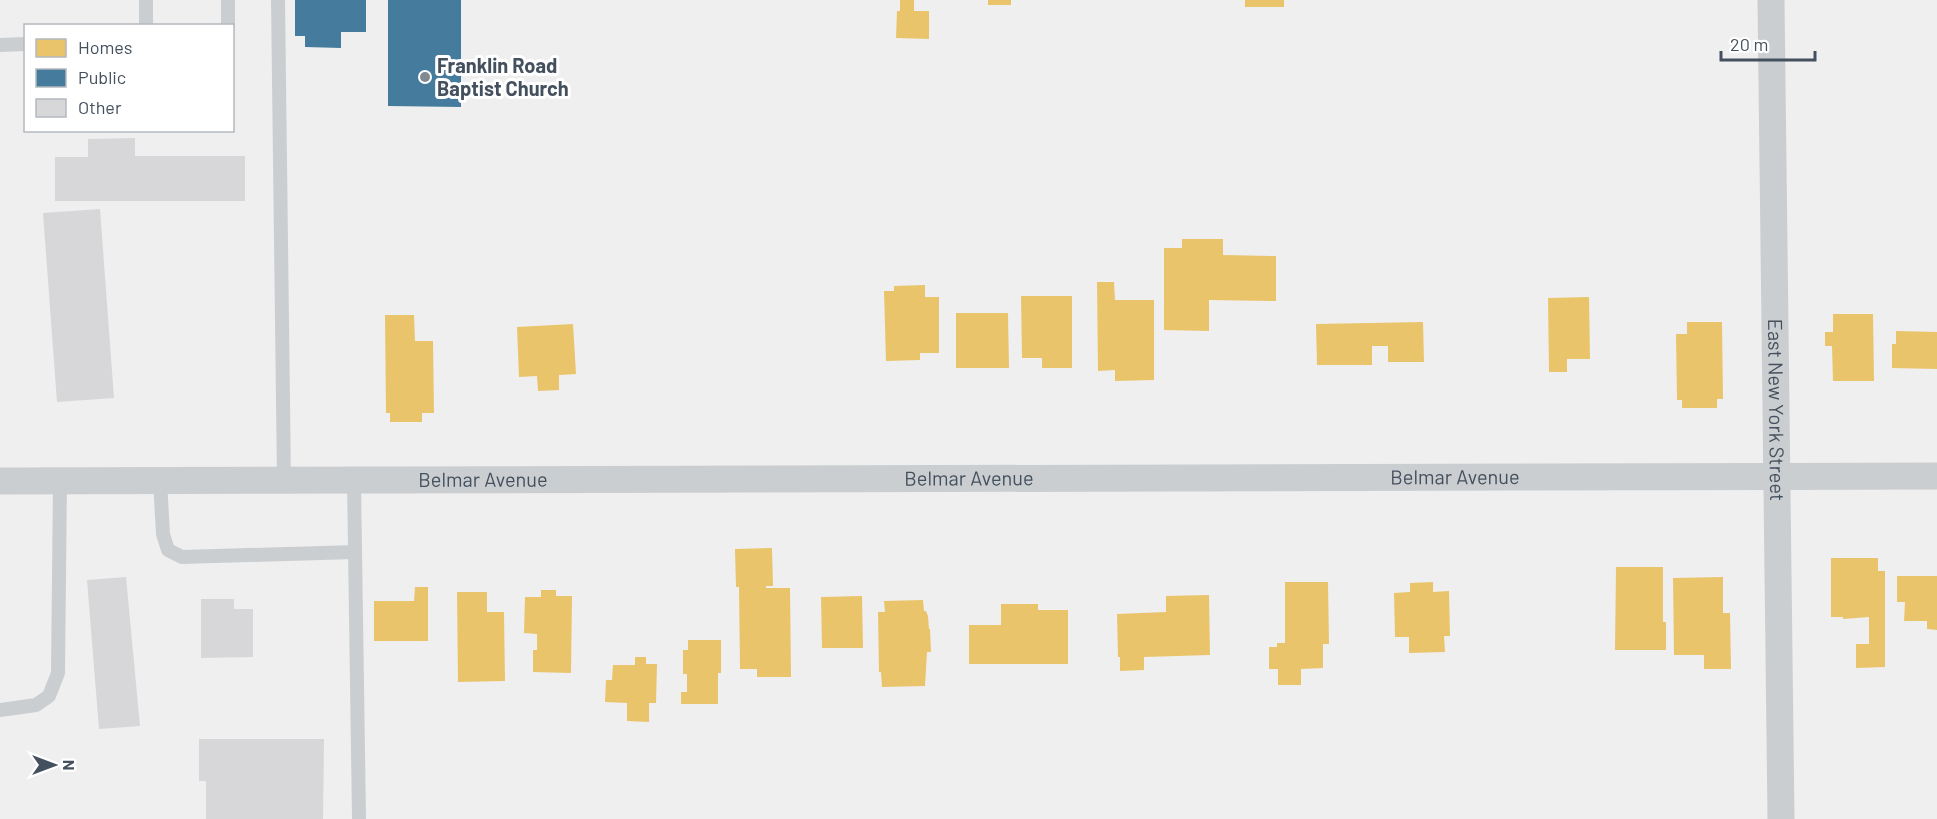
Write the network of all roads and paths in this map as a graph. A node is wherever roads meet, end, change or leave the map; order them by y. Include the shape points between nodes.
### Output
1 (146, 0) edge
2 (228, 0) edge
3 (278, 0) edge
4 (1771, 0) edge
5 (146, 24) edge
6 (228, 24) edge
7 (24, 44) edge
8 (0, 45) edge
9 (1937, 476) edge
10 (1777, 477) junction
11 (0, 481) edge
12 (60, 481) junction
13 (160, 481) junction
14 (284, 481) junction
15 (354, 481) junction
16 (355, 552) junction
17 (0, 710) edge
18 (359, 819) edge
19 (1781, 819) edge

1 - 5 lane
2 - 6 lane
3 - 14 lane
4 - 10 street, East New York Street
7 - 8 lane
9 - 10 street, Belmar Avenue
10 - 15 street, Belmar Avenue
10 - 19 street, East New York Street
11 - 12 street, Belmar Avenue
12 - 13 street, Belmar Avenue
12 - 17 lane via 58,673 49,696 36,705
13 - 14 street, Belmar Avenue
13 - 16 lane via 163,534 168,550 182,557
14 - 15 street, Belmar Avenue
15 - 16 lane
16 - 18 lane

